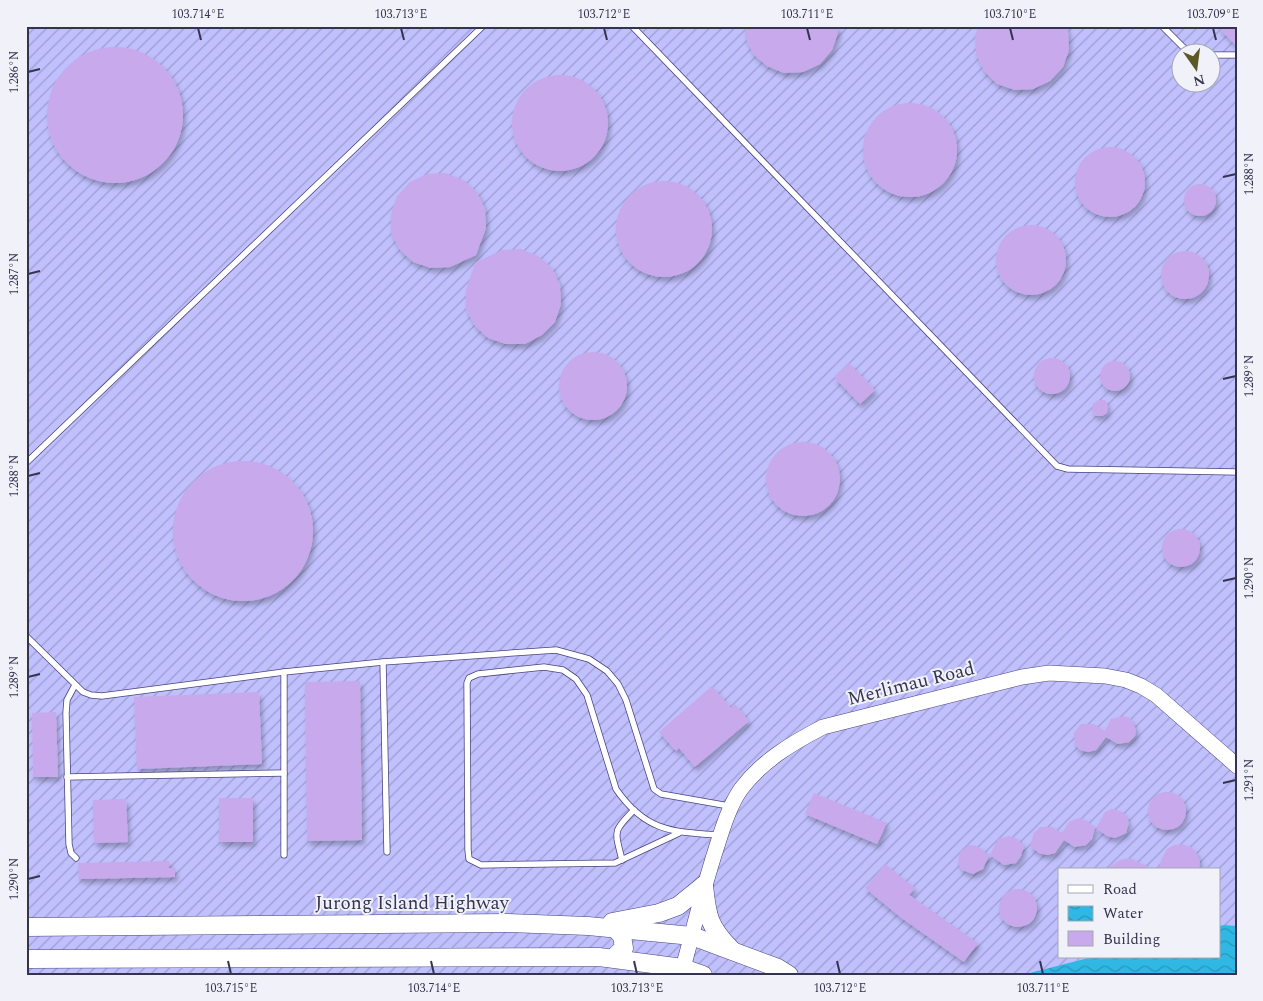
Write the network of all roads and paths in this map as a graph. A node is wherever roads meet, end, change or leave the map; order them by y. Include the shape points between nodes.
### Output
1 (483, 26) edge
2 (632, 26) edge
3 (1165, 27) edge
4 (1178, 42) edge
5 (1220, 55) edge
6 (1237, 55) edge
7 (26, 463) edge
8 (1237, 472) edge
9 (26, 636) edge
10 (383, 662) junction
11 (284, 672) junction
12 (75, 685) junction
13 (1237, 766) edge
14 (284, 773) junction
15 (67, 777) junction
16 (732, 806) junction
17 (634, 810) junction
18 (679, 833) junction
19 (720, 835) junction
20 (387, 852) dead end
21 (284, 855) dead end
22 (76, 858) dead end
23 (622, 860) junction
24 (704, 885) junction
25 (588, 926) junction
26 (26, 927) edge
27 (615, 928) junction
28 (692, 936) junction
29 (733, 952) junction
30 (613, 958) junction
31 (26, 959) edge
32 (683, 968) junction
33 (703, 975) edge
34 (789, 975) edge

1 - 7 lane
2 - 8 lane via 1056,466 1068,469
3 - 4 lane
5 - 6 lane
9 - 12 lane
10 - 11 lane
10 - 16 lane via 556,650 589,659 607,671 626,700 654,789 661,794
10 - 20 lane
11 - 12 lane via 112,696 91,695
11 - 14 lane
12 - 15 lane via 67,700
13 - 16 street, Merlimau Road via 1156,695 1141,686 1105,676 1050,674 1022,677 823,727 774,755 750,778
14 - 15 lane
14 - 21 lane
15 - 22 lane via 69,844
16 - 19 street, Merlimau Road
17 - 18 lane via 659,828
17 - 23 lane via 617,828
17 - 23 lane via 616,789 587,695 576,679 563,670 544,667 478,674 469,678 469,860 481,865 607,864
18 - 19 lane
18 - 23 lane
19 - 24 street, Merlimau Road
24 - 25 main road via 678,906 659,913
24 - 28 street, Merlimau Road
24 - 29 main road via 707,914
25 - 26 main road, Jurong Island Highway via 508,923
25 - 27 main road, Jurong Island Highway
27 - 28 main road, Jurong Island Highway
27 - 30 main road via 622,936 624,948
28 - 29 main road, Jurong Island Highway
28 - 32 street, Merlimau Road
29 - 34 main road, Jurong Island Highway
30 - 31 main road
30 - 32 main road
32 - 33 main road

